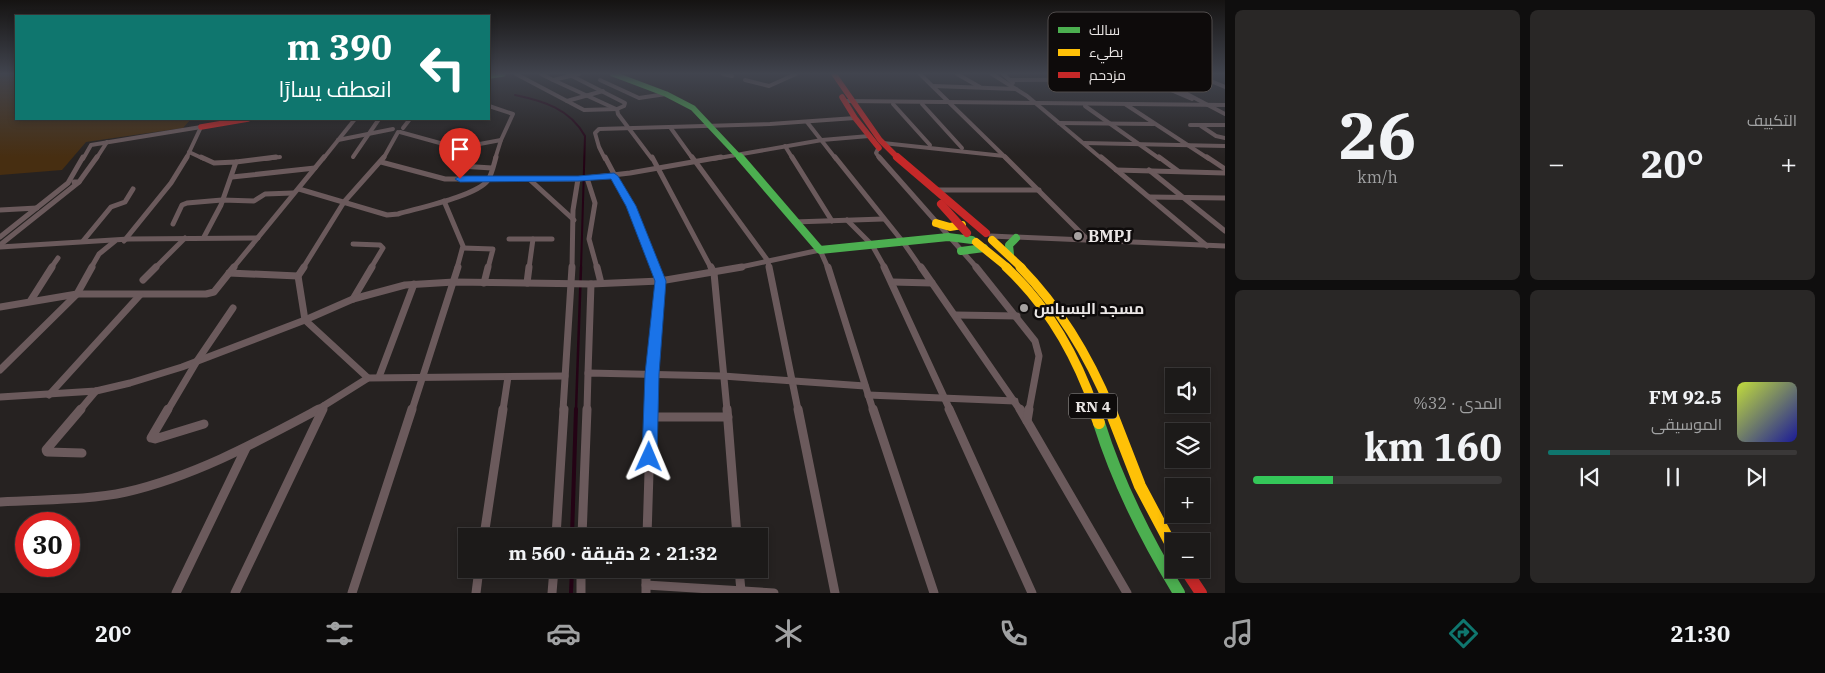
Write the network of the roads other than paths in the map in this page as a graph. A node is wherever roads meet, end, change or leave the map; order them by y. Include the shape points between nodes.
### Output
1 (568, 102) edge
2 (599, 102) edge
3 (623, 102) edge
4 (681, 102) edge
5 (1204, 102) edge
6 (850, 103) junction
7 (951, 103) junction
8 (1033, 103) junction
9 (893, 104) junction
10 (922, 104) junction
11 (1126, 105) junction
12 (490, 106) edge
13 (1085, 106) junction
14 (1212, 106) junction
15 (1225, 106) edge
16 (617, 109) junction
17 (1225, 114) edge
18 (856, 118) junction
19 (207, 120) edge
20 (242, 120) edge
21 (354, 120) edge
22 (379, 120) edge
23 (409, 120) edge
24 (807, 122) junction
25 (1059, 124) junction
26 (1111, 124) junction
27 (1155, 124) junction
28 (709, 125) junction
29 (1190, 125) dead end
30 (1200, 125) junction
31 (1225, 125) edge
32 (201, 127) junction
33 (628, 127) junction
34 (670, 127) junction
35 (398, 130) junction
36 (367, 134) junction
37 (869, 136) junction
38 (1225, 138) edge
39 (338, 140) junction
40 (501, 140) junction
41 (822, 140) junction
42 (107, 142) junction
43 (1084, 143) junction
44 (881, 144) junction
45 (1139, 144) junction
46 (930, 145) junction
47 (1188, 145) junction
48 (785, 146) junction
49 (1225, 146) edge
50 (458, 148) junction
51 (948, 148) junction
52 (962, 148) junction
53 (189, 152) junction
54 (1002, 154) junction
55 (738, 155) junction
56 (201, 157) junction
57 (280, 157) dead end
58 (353, 157) dead end
59 (236, 162) junction
60 (381, 162) junction
61 (697, 162) junction
62 (184, 164) junction
63 (315, 168) junction
64 (492, 168) junction
65 (659, 169) junction
66 (1113, 170) junction
67 (1150, 170) junction
68 (1178, 171) junction
69 (1225, 171) edge
70 (1218, 172) junction
71 (232, 176) junction
72 (614, 176) junction
73 (489, 178) junction
74 (587, 178) junction
75 (1225, 178) edge
76 (529, 179) junction
77 (578, 179) junction
78 (79, 182) junction
79 (68, 183) junction
80 (133, 189) dead end
81 (299, 189) junction
82 (934, 190) junction
83 (1039, 190) junction
84 (293, 194) junction
85 (1149, 197) junction
86 (1183, 198) junction
87 (1218, 198) junction
88 (1225, 198) edge
89 (222, 200) junction
90 (444, 201) junction
91 (344, 202) junction
92 (1225, 203) edge
93 (38, 208) junction
94 (0, 210) edge
95 (883, 219) junction
96 (574, 220) junction
97 (848, 220) junction
98 (832, 221) junction
99 (793, 222) junction
100 (936, 223) junction
101 (173, 224) dead end
102 (962, 225) junction
103 (1225, 230) edge
104 (990, 236) junction
105 (0, 237) edge
106 (949, 237) junction
107 (971, 237) junction
108 (185, 238) junction
109 (204, 238) junction
110 (258, 238) junction
111 (1016, 238) junction
112 (533, 239) junction
113 (552, 239) dead end
114 (124, 240) junction
115 (510, 240) dead end
116 (83, 241) junction
117 (116, 241) junction
118 (1090, 241) junction
119 (903, 242) junction
120 (354, 244) dead end
121 (872, 245) junction
122 (0, 246) edge
123 (1203, 246) junction
124 (1225, 246) edge
125 (463, 248) junction
126 (985, 248) junction
127 (820, 250) junction
128 (961, 251) junction
129 (1010, 255) junction
130 (58, 258) dead end
131 (768, 261) junction
132 (714, 273) junction
133 (229, 274) junction
134 (298, 276) junction
135 (142, 280) dead end
136 (660, 281) junction
137 (454, 282) junction
138 (484, 282) junction
139 (892, 282) junction
140 (527, 283) junction
141 (571, 283) junction
142 (601, 283) junction
143 (932, 283) junction
144 (414, 284) junction
145 (591, 284) junction
146 (77, 294) junction
147 (140, 295) junction
148 (353, 299) junction
149 (31, 300) junction
150 (0, 307) edge
151 (233, 308) dead end
152 (956, 315) junction
153 (1017, 316) junction
154 (305, 320) junction
155 (197, 361) junction
156 (0, 370) edge
157 (588, 372) junction
158 (652, 374) junction
159 (565, 376) junction
160 (723, 376) junction
161 (380, 377) junction
162 (508, 377) junction
163 (368, 378) junction
164 (423, 378) junction
165 (793, 381) junction
166 (865, 386) junction
167 (96, 391) junction
168 (49, 395) junction
169 (868, 395) junction
170 (0, 397) edge
171 (945, 398) junction
172 (1015, 401) junction
173 (324, 406) junction
174 (728, 416) junction
175 (650, 417) junction
176 (1027, 421) junction
177 (204, 424) dead end
178 (246, 448) junction
179 (82, 453) dead end
180 (0, 502) edge
181 (485, 528) edge
182 (556, 528) edge
183 (582, 528) edge
184 (647, 528) edge
185 (736, 528) edge
186 (1165, 534) edge
187 (478, 578) edge
188 (553, 578) edge
189 (581, 578) edge
190 (740, 578) edge
191 (1191, 578) edge
192 (646, 589) edge
193 (741, 591) junction
194 (176, 593) edge
195 (234, 593) edge
196 (352, 593) edge
197 (476, 593) edge
198 (552, 593) edge
199 (581, 593) edge
200 (774, 593) edge
201 (835, 593) edge
202 (934, 593) edge
203 (1032, 593) edge
204 (1127, 593) edge
205 (1179, 593) edge
206 (1201, 593) edge

1 - 16 street via 587,111
2 - 16 street
3 - 16 street via 624,106
4 - 28 main road via 693,108
5 - 14 street
6 - 7 street
6 - 9 street
6 - 18 main road, RN 4
6 - 44 main road, RN 4
7 - 8 street
7 - 10 street
7 - 54 street
8 - 11 street
8 - 13 street
8 - 25 street
9 - 10 street
9 - 46 street
10 - 52 street
11 - 13 street
11 - 14 street
11 - 27 street
12 - 40 street via 513,114
13 - 26 street
14 - 15 street
14 - 17 street
16 - 33 street
18 - 24 street
18 - 37 main road, RN 4
19 - 32 main road
20 - 32 main road
21 - 39 street
22 - 36 street
23 - 35 street
24 - 28 street
24 - 41 street
25 - 26 street
25 - 43 street
25 - 66 street
26 - 27 street
26 - 45 street
27 - 47 street
28 - 34 street
28 - 55 main road
29 - 30 street
30 - 31 street
30 - 38 street
32 - 42 street
32 - 53 street
33 - 34 street
33 - 65 street
33 - 72 street via 599,129 595,133
34 - 61 street
35 - 36 street
35 - 50 street
35 - 60 street
36 - 39 street
36 - 58 street
37 - 41 street
37 - 44 main road, RN 4
39 - 63 street
40 - 50 street
40 - 64 street
41 - 48 street
41 - 95 street
42 - 78 street
42 - 79 street via 90,146
43 - 45 street
43 - 66 street
44 - 46 street
44 - 51 street
44 - 82 main road, RN 4
44 - 100 street via 876,153 880,159
44 - 102 main road, RN 4
45 - 47 street
45 - 68 street
46 - 51 street
47 - 49 street
47 - 69 street
48 - 55 street
48 - 98 street
50 - 64 street via 460,166
51 - 52 street
51 - 54 street
52 - 54 street
53 - 56 street
53 - 62 street
54 - 83 street
55 - 61 street
55 - 99 main road
56 - 59 street via 216,163
56 - 62 street
57 - 59 street
59 - 71 street
60 - 73 street via 439,178
60 - 91 street
61 - 65 street
61 - 131 street
62 - 114 street
63 - 71 street
63 - 81 street
64 - 73 street
65 - 72 street
65 - 132 street
66 - 67 street
66 - 85 street
66 - 123 street
67 - 68 street
67 - 86 street
68 - 70 street
69 - 70 street
70 - 75 street
71 - 89 street
72 - 74 street
72 - 136 street via 631,206
73 - 76 street
73 - 90 street via 467,194
74 - 77 street
74 - 142 street via 595,203 589,239
76 - 77 street
76 - 96 street
77 - 96 street
78 - 79 street
78 - 122 street
79 - 93 street
80 - 116 street via 125,202 111,207
81 - 84 street
81 - 91 street
82 - 83 street
82 - 104 main road, RN 4
83 - 118 street
84 - 89 street via 265,194 254,201
84 - 110 street
85 - 86 street
85 - 123 street
86 - 87 street
86 - 103 street
87 - 88 street
87 - 92 street
89 - 101 street via 184,203
89 - 109 street
90 - 91 street via 392,215
90 - 125 street
91 - 134 street
93 - 94 street
93 - 105 street
95 - 97 street
95 - 119 street
96 - 141 street
97 - 98 street
97 - 121 street
98 - 99 street
99 - 127 main road
100 - 102 main road via 950,227
100 - 106 street
102 - 107 main road, RN 4
104 - 107 main road via 975,231
104 - 111 street
104 - 129 main road, RN 4
106 - 107 main road
106 - 119 main road
106 - 128 street
107 - 126 main road, RN 4
108 - 109 street
108 - 114 street
108 - 135 street
109 - 110 street
110 - 133 street
111 - 118 street
111 - 129 main road via 1009,246
112 - 113 street
112 - 115 street
112 - 140 street
114 - 117 street
116 - 117 street
116 - 122 street
117 - 146 street via 99,254
118 - 123 street
119 - 121 main road
119 - 143 street
120 - 148 street via 380,245 383,248
121 - 127 main road
121 - 139 street
123 - 124 street
125 - 137 street
125 - 138 street via 493,249
126 - 128 main road
126 - 205 main road, RN 4 via 1032,292 1066,342 1081,370 1123,492
127 - 131 street
127 - 166 street
128 - 153 street
129 - 186 main road, RN 4 via 1054,305 1081,345 1096,374 1147,502
130 - 149 street
131 - 132 street
131 - 165 street
132 - 136 street
132 - 160 street
133 - 134 street
133 - 147 street via 210,294
134 - 154 street
136 - 142 street
136 - 158 street
137 - 138 street
137 - 144 street
137 - 164 street
138 - 140 street
139 - 143 street
139 - 171 street
140 - 141 street
141 - 145 street
141 - 159 street
142 - 145 street
143 - 152 street
144 - 148 street
144 - 161 street
145 - 157 street
146 - 147 street
146 - 149 street
146 - 156 street
147 - 168 street
148 - 154 street
149 - 150 street
151 - 155 street
152 - 153 street
152 - 172 street
153 - 176 street via 1039,350
154 - 155 street
154 - 163 street
155 - 167 street
155 - 177 street via 150,438
157 - 158 street
157 - 183 street
158 - 160 street
158 - 175 street
159 - 162 street
159 - 182 street
160 - 165 street
160 - 174 street
161 - 163 street
161 - 164 street
162 - 164 street
162 - 181 street
163 - 173 street
164 - 196 street
165 - 166 street
165 - 201 street
166 - 169 street
167 - 168 street
167 - 179 street via 46,450
168 - 170 street
169 - 171 street
169 - 202 street
171 - 172 street
171 - 203 street
172 - 176 street
173 - 178 street
173 - 195 street
174 - 175 street
174 - 185 street
175 - 184 street
176 - 204 street
178 - 180 street via 193,471 124,492
178 - 194 street
187 - 197 street
188 - 198 street
189 - 199 street
190 - 193 street
191 - 206 main road
192 - 193 street
193 - 200 street

